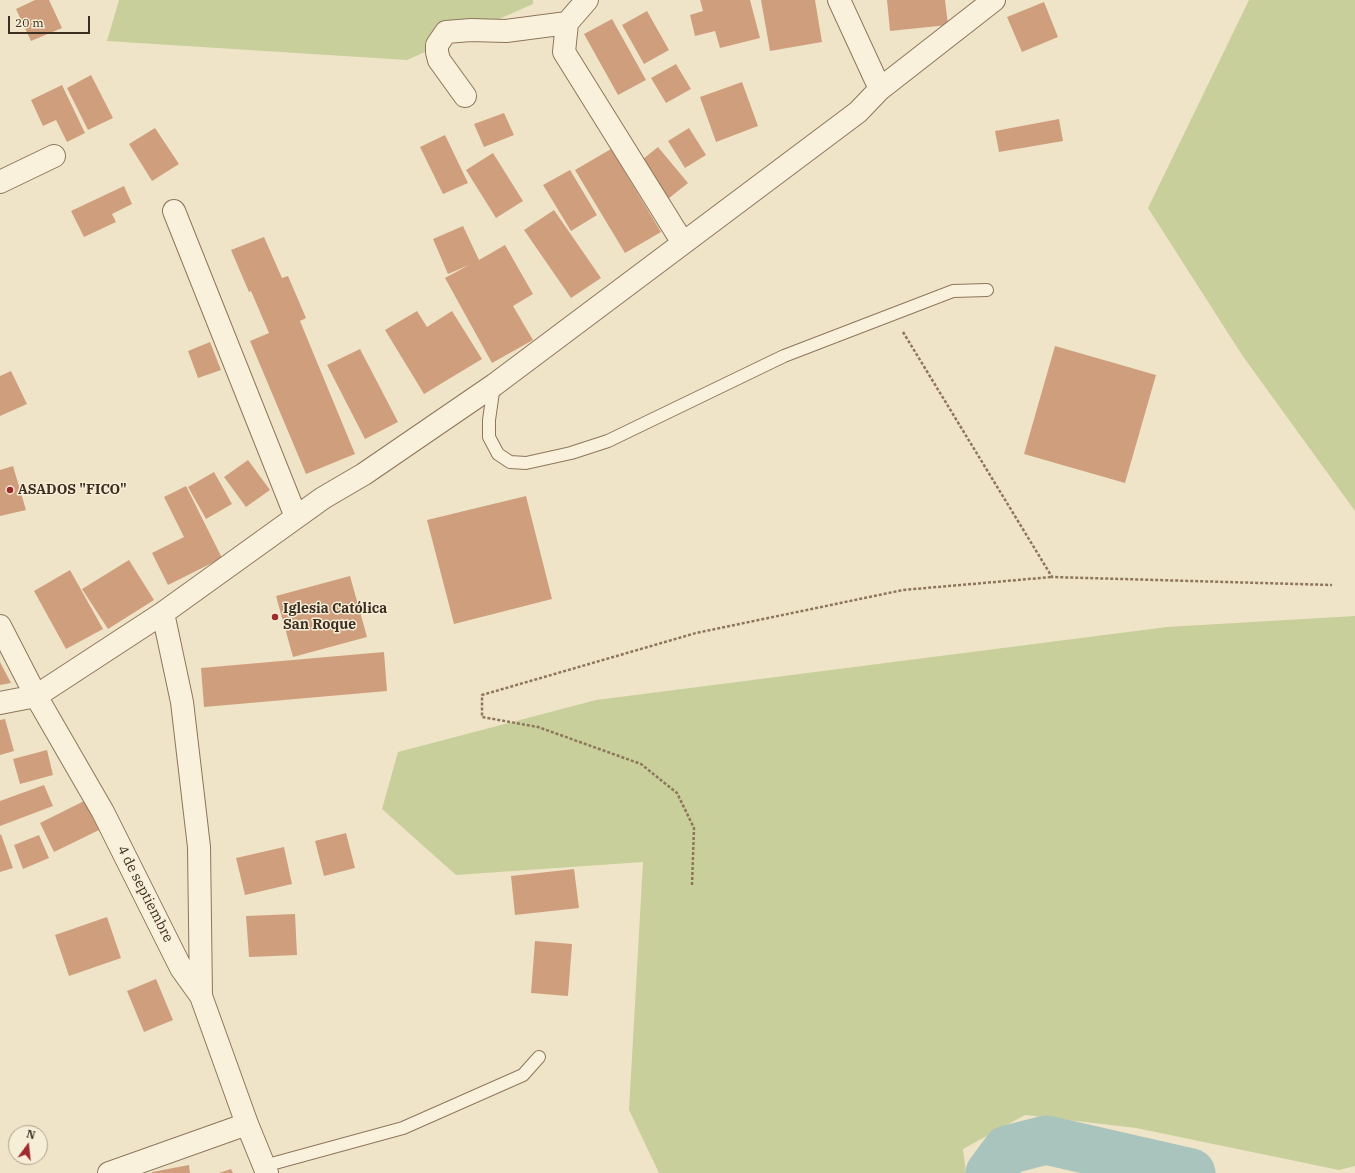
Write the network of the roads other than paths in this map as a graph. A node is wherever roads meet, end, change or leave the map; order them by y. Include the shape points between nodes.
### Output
1 (587, 0) edge
2 (838, 0) edge
3 (994, 0) edge
4 (567, 23) junction
5 (880, 89) junction
6 (465, 96) dead end
7 (54, 156) dead end
8 (0, 182) edge
9 (174, 211) dead end
10 (683, 244) junction
11 (987, 290) dead end
12 (494, 385) junction
13 (296, 517) junction
14 (163, 613) junction
15 (0, 626) edge
16 (36, 696) junction
17 (0, 703) edge
18 (200, 996) junction
19 (538, 1057) dead end
20 (247, 1124) junction
21 (266, 1170) edge
22 (109, 1173) edge

1 - 4 street
2 - 5 street
3 - 5 street
4 - 6 street via 506,32 446,32 437,45 439,60
4 - 10 street via 564,52
5 - 10 street via 858,112
7 - 8 street
9 - 13 street
10 - 12 street
11 - 12 lane via 953,291 784,356 608,441 571,453 526,462 510,462 498,454 490,437 489,420
12 - 13 street
13 - 14 street
14 - 16 street
14 - 18 street via 182,702 199,847
15 - 16 street, 4 de septiembre
16 - 17 street
16 - 18 street, 4 de septiembre via 103,812 182,968
18 - 20 street, 4 de septiembre
19 - 21 lane via 523,1075 403,1128
20 - 21 street, 4 de septiembre
20 - 22 street

